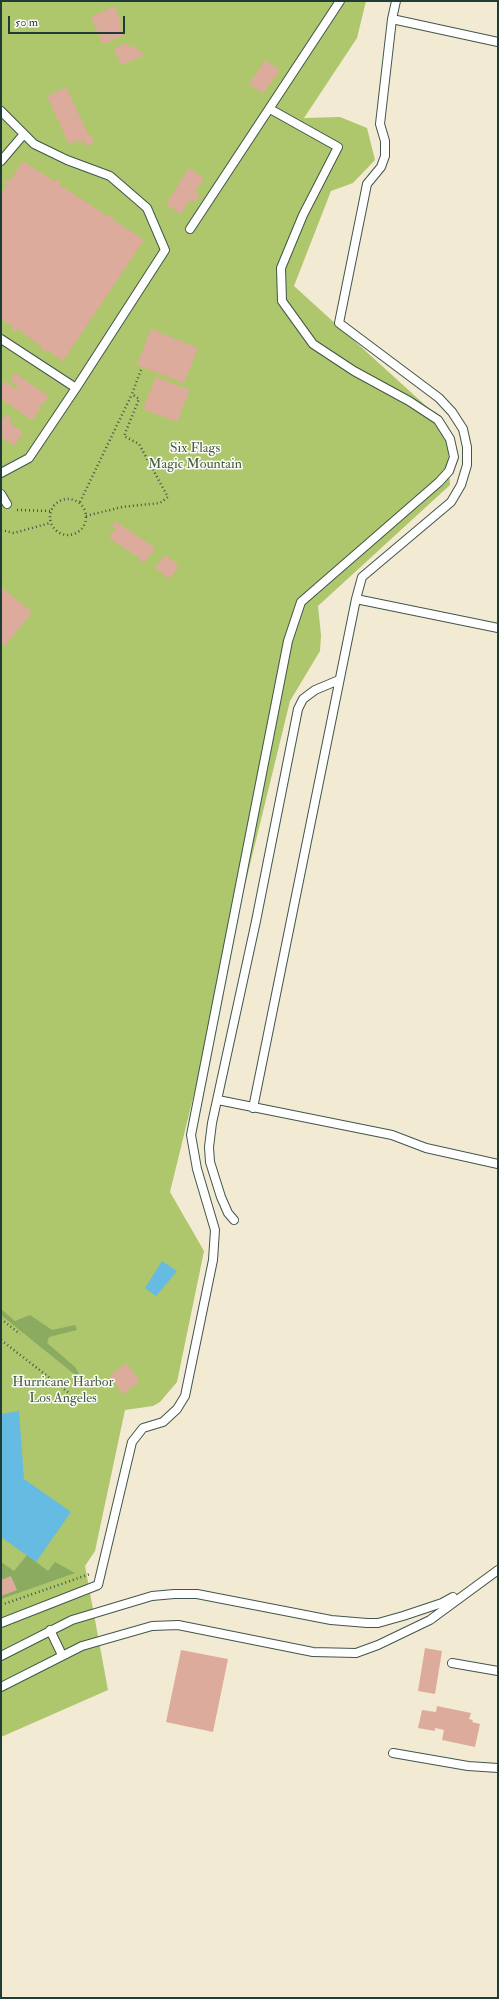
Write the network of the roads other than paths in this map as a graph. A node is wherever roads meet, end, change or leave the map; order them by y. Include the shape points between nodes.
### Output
1 (340, 1) edge
2 (396, 1) edge
3 (392, 19) junction
4 (498, 42) edge
5 (270, 109) junction
6 (1, 111) edge
7 (24, 134) junction
8 (1, 161) edge
9 (190, 229) dead end
10 (1, 339) edge
11 (76, 388) junction
12 (1, 473) edge
13 (1, 494) edge
14 (7, 504) road end
15 (356, 599) junction
16 (498, 628) edge
17 (339, 680) junction
18 (218, 1100) junction
19 (254, 1108) junction
20 (498, 1164) edge
21 (234, 1220) dead end
22 (498, 1570) edge
23 (481, 1582) junction
24 (1, 1623) edge
25 (50, 1630) junction
26 (62, 1655) junction
27 (1, 1656) edge
28 (452, 1663) dead end
29 (498, 1671) edge
30 (1, 1687) edge
31 (393, 1752) dead end
32 (498, 1768) edge

1 - 5 lane
2 - 3 lane
3 - 4 lane
3 - 15 lane via 380,124 385,141 385,156 381,166 367,184 339,323 439,398 452,412 463,429 467,447 467,466 461,485 451,502 362,577
5 - 9 lane
5 - 24 lane via 338,148 303,215 281,268 282,301 313,344 354,372 409,401 438,420 450,439 454,457 449,471 439,482 300,602 288,642 191,1135 197,1169 215,1230 213,1260 185,1396 177,1409 163,1422 143,1428 132,1442 98,1585
6 - 7 lane
7 - 8 lane
7 - 11 lane via 34,144 110,176 147,208 165,250
10 - 11 lane
11 - 12 lane via 29,458
13 - 14 lane
15 - 16 lane
15 - 17 lane
17 - 18 lane via 315,690 303,699 298,709
17 - 19 lane
18 - 19 lane
18 - 21 lane via 209,1147 210,1162 221,1197
19 - 20 lane via 392,1134 426,1148
22 - 23 lane
23 - 25 lane via 442,1603 378,1622 331,1620 197,1594 174,1594 152,1596 124,1604 72,1620
23 - 26 lane via 430,1620 356,1653 313,1652 178,1625 152,1626 130,1631
25 - 26 lane
25 - 27 lane
26 - 30 lane
28 - 29 lane
31 - 32 lane via 468,1766

